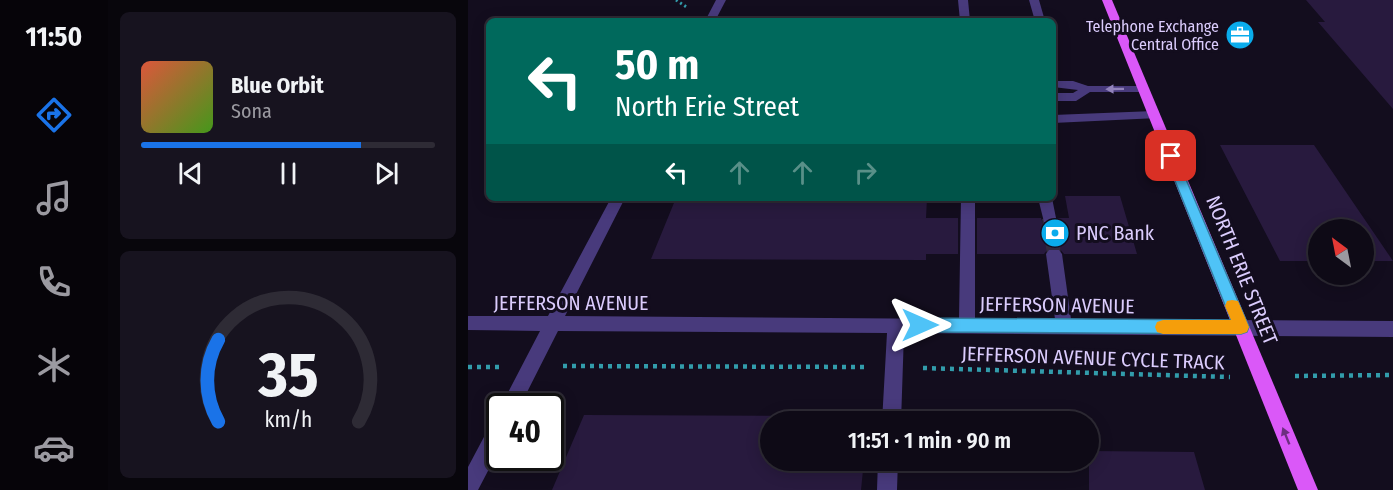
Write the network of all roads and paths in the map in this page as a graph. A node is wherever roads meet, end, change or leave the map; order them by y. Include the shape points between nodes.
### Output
1 (676, 0) edge
2 (721, 0) edge
3 (963, 0) edge
4 (1034, 0) edge
5 (1107, 0) edge
6 (689, 9) dead end
7 (712, 18) edge
8 (965, 18) edge
9 (1039, 18) edge
10 (1056, 84) edge
11 (1087, 89) junction
12 (1143, 89) junction
13 (1056, 97) edge
14 (1154, 115) junction
15 (1056, 119) edge
16 (616, 201) edge
17 (968, 201) edge
18 (1046, 201) edge
19 (1049, 218) tunnel mouth
20 (1054, 254) tunnel mouth
21 (468, 323) edge
22 (554, 324) junction
23 (896, 325) junction
24 (967, 325) junction
25 (1064, 326) junction
26 (1241, 327) junction
27 (1393, 329) edge
28 (531, 366) junction
29 (468, 367) edge
30 (894, 367) junction
31 (1393, 375) edge
32 (1262, 379) junction
33 (517, 393) edge
34 (892, 411) edge
35 (486, 454) edge
36 (888, 471) edge
37 (468, 488) edge
38 (887, 490) edge
39 (1308, 490) edge

1 - 6 path
2 - 7 street
3 - 8 street
4 - 9 street
5 - 12 main road, NORTH ERIE STREET
10 - 11 street
12 -> 11 street
11 - 13 street via 1076,97
12 - 14 main road, NORTH ERIE STREET
14 - 15 street
14 - 26 main road, NORTH ERIE STREET
16 - 22 street
17 - 24 street
18 - 19 street
20 - 25 street
21 - 22 street, JEFFERSON AVENUE
22 - 23 street, JEFFERSON AVENUE
22 - 28 street
23 - 24 street, JEFFERSON AVENUE
23 - 30 street
24 - 25 street, JEFFERSON AVENUE
25 - 26 street, JEFFERSON AVENUE
26 - 27 street, JEFFERSON AVENUE
26 - 32 main road, NORTH ERIE STREET
28 - 29 path, JEFFERSON AVENUE CYCLE TRACK
28 - 30 path, JEFFERSON AVENUE CYCLE TRACK
28 - 33 street
30 - 32 path, JEFFERSON AVENUE CYCLE TRACK
30 - 34 street
31 - 32 path, JEFFERSON AVENUE CYCLE TRACK via 1325,374
39 -> 32 main road, NORTH ERIE STREET
35 - 37 street
36 - 38 street

